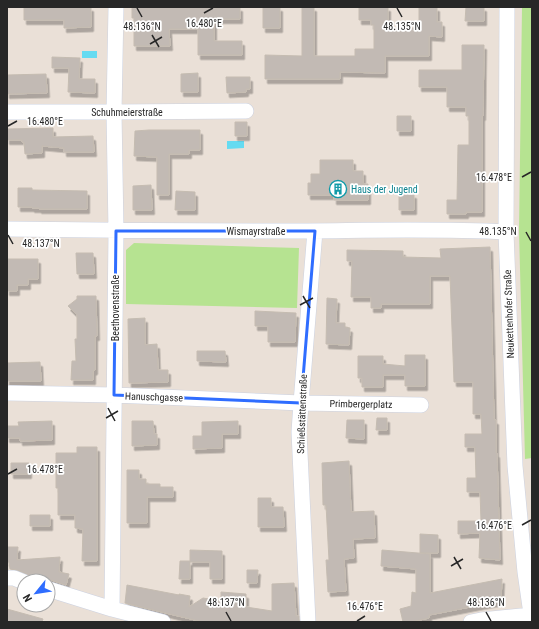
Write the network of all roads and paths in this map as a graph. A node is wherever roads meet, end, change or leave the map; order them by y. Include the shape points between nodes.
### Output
1 (116, 7) edge
2 (507, 7) edge
3 (246, 111) dead end
4 (7, 112) edge
5 (114, 112) junction
6 (7, 229) edge
7 (116, 230) junction
8 (315, 231) junction
9 (506, 232) junction
10 (7, 393) edge
11 (114, 395) junction
12 (301, 403) junction
13 (421, 405) dead end
14 (56, 592) edge
15 (112, 609) junction
16 (531, 618) edge
17 (163, 622) edge
18 (308, 622) edge
19 (471, 622) edge

1 - 5 street, Beethovenstraße
2 - 9 street, Neukettenhofer Straße
3 - 5 street, Schuhmeierstraße
4 - 5 street, Schuhmeierstraße
5 - 7 street, Beethovenstraße
6 - 7 street, Wismayrstraße
7 - 8 street, Wismayrstraße
7 - 11 street, Beethovenstraße
8 - 9 street, Wismayrstraße
8 - 12 street, Schießstättenstraße
9 - 16 street, Neukettenhofer Straße via 515,466
10 - 11 street, Hanuschgasse
11 - 12 street, Hanuschgasse
11 - 15 street, Beethovenstraße
12 - 13 street, Primbergerplatz
12 - 18 street, Schießstättenstraße via 299,432
14 - 15 street
15 - 17 street
16 - 19 street

